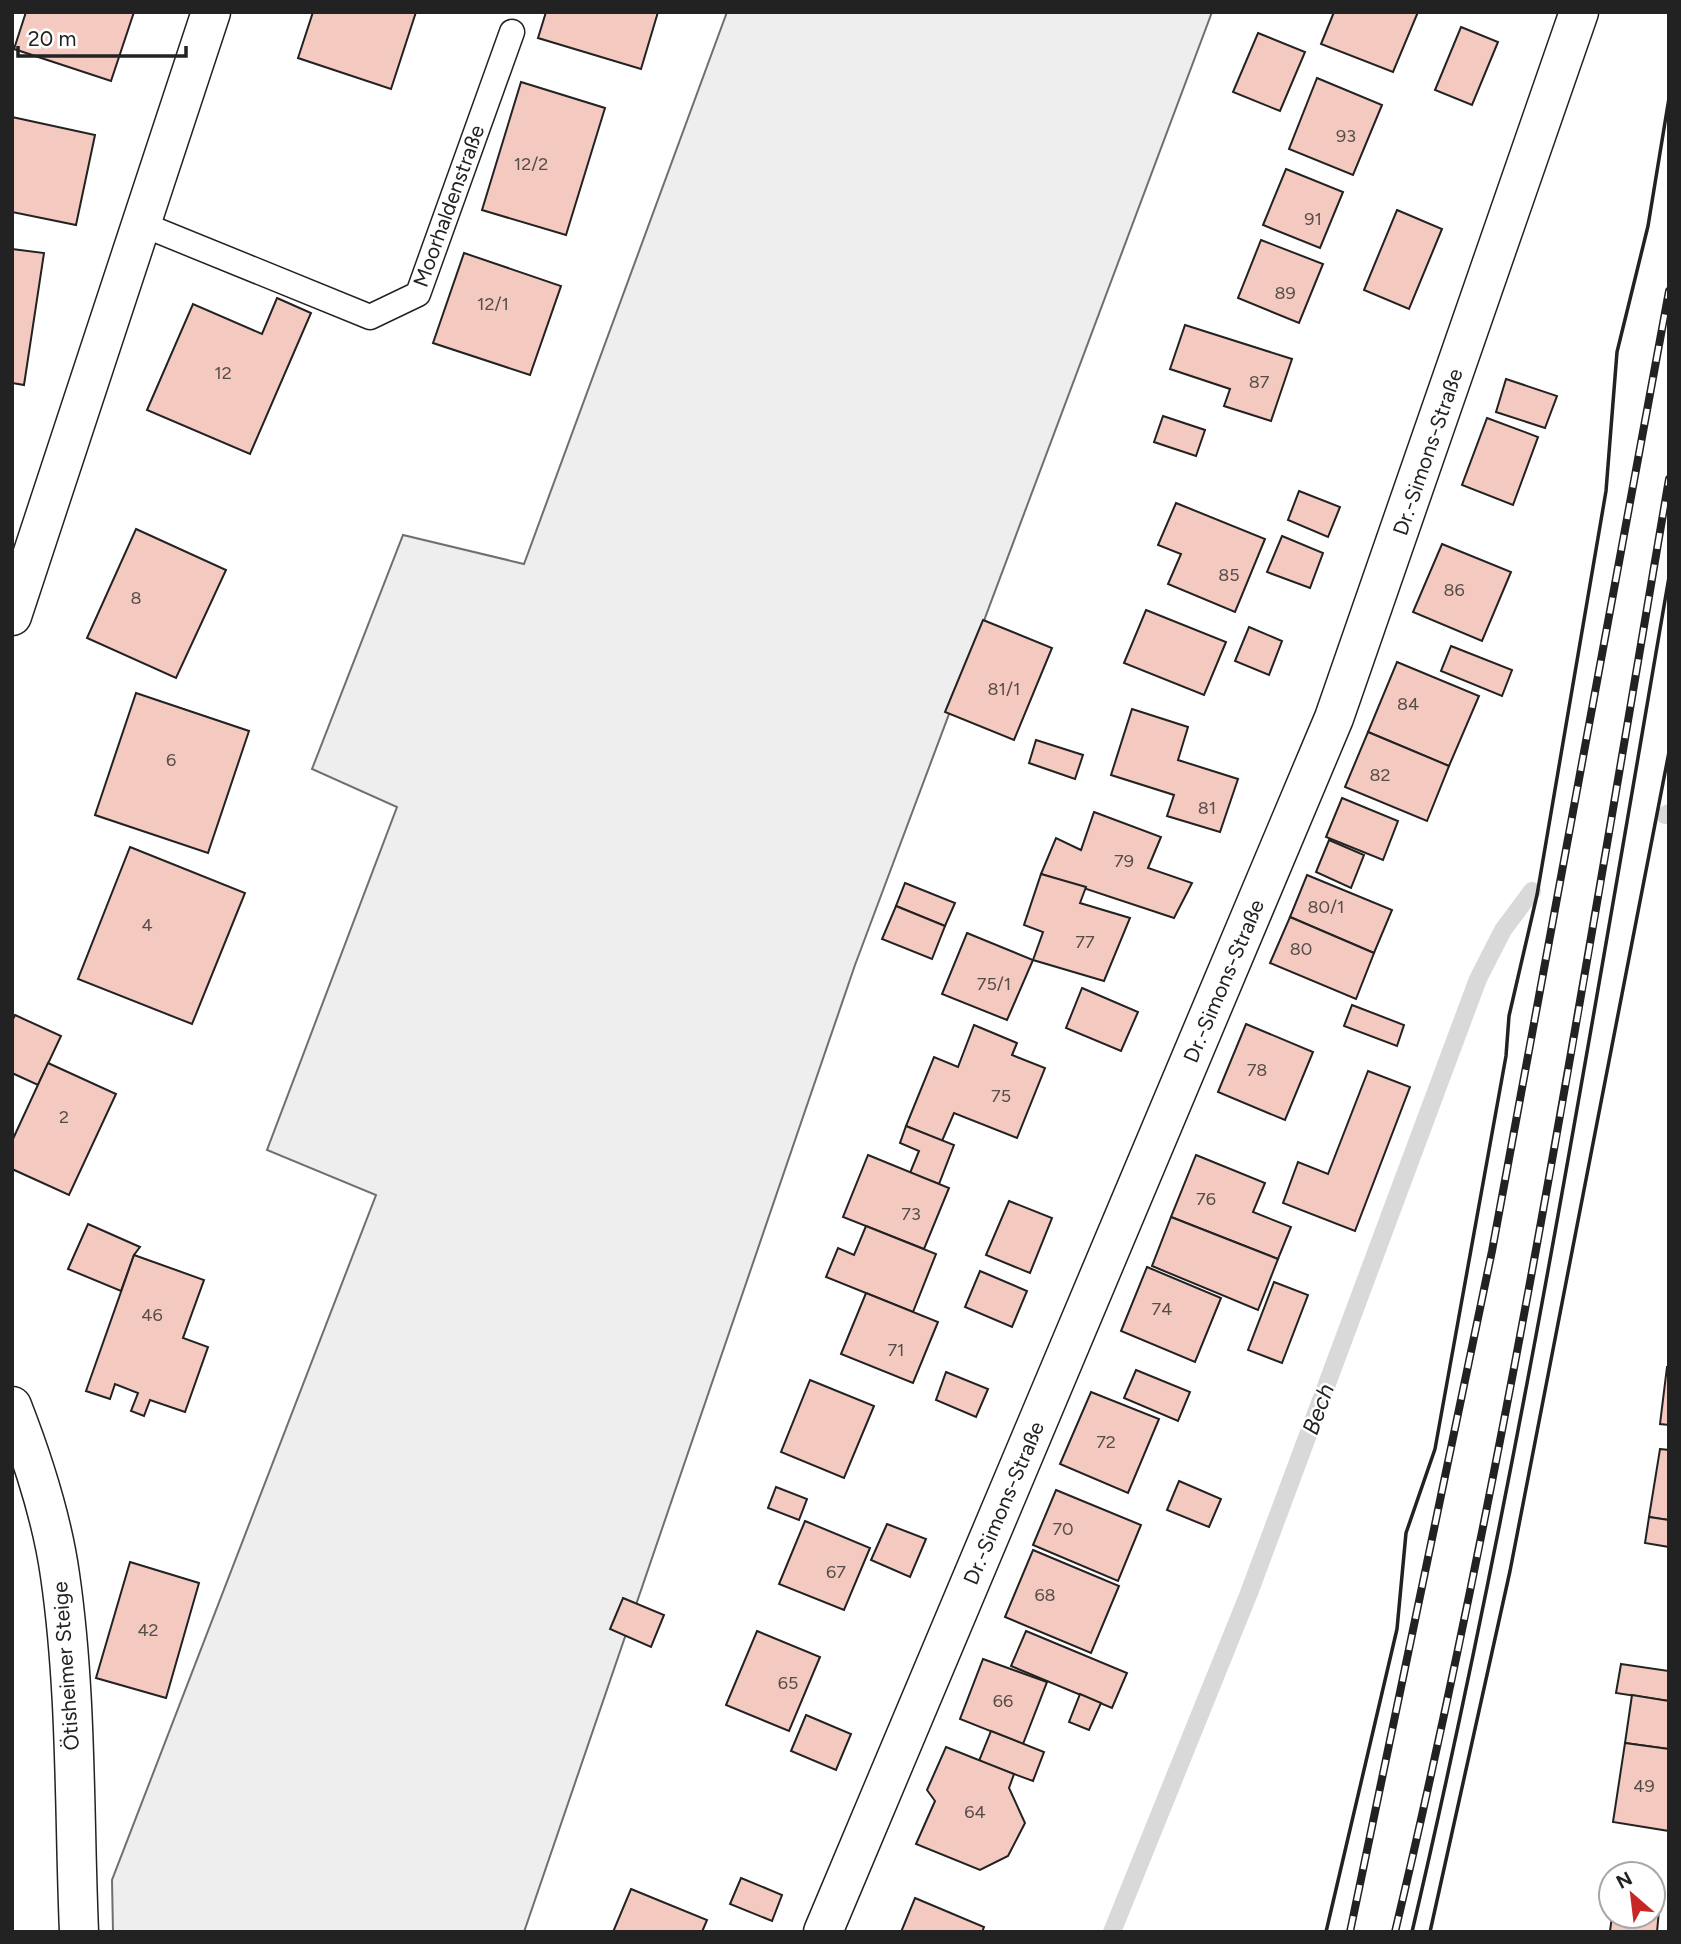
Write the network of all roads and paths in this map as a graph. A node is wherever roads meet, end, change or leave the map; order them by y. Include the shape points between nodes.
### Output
1 (211, 12) edge
2 (1579, 12) edge
3 (512, 32) dead end
4 (139, 223) junction
5 (12, 616) edge
6 (12, 1406) edge
7 (79, 1932) edge
8 (823, 1932) edge

1 - 4 street
2 - 8 street, Dr.-Simons-Straße via 1334,718
3 - 4 lane, Moorhaldenstraße via 418,294 370,317
4 - 5 street
6 - 7 street, Ötisheimer Steige via 30,1453 60,1573 68,1647

